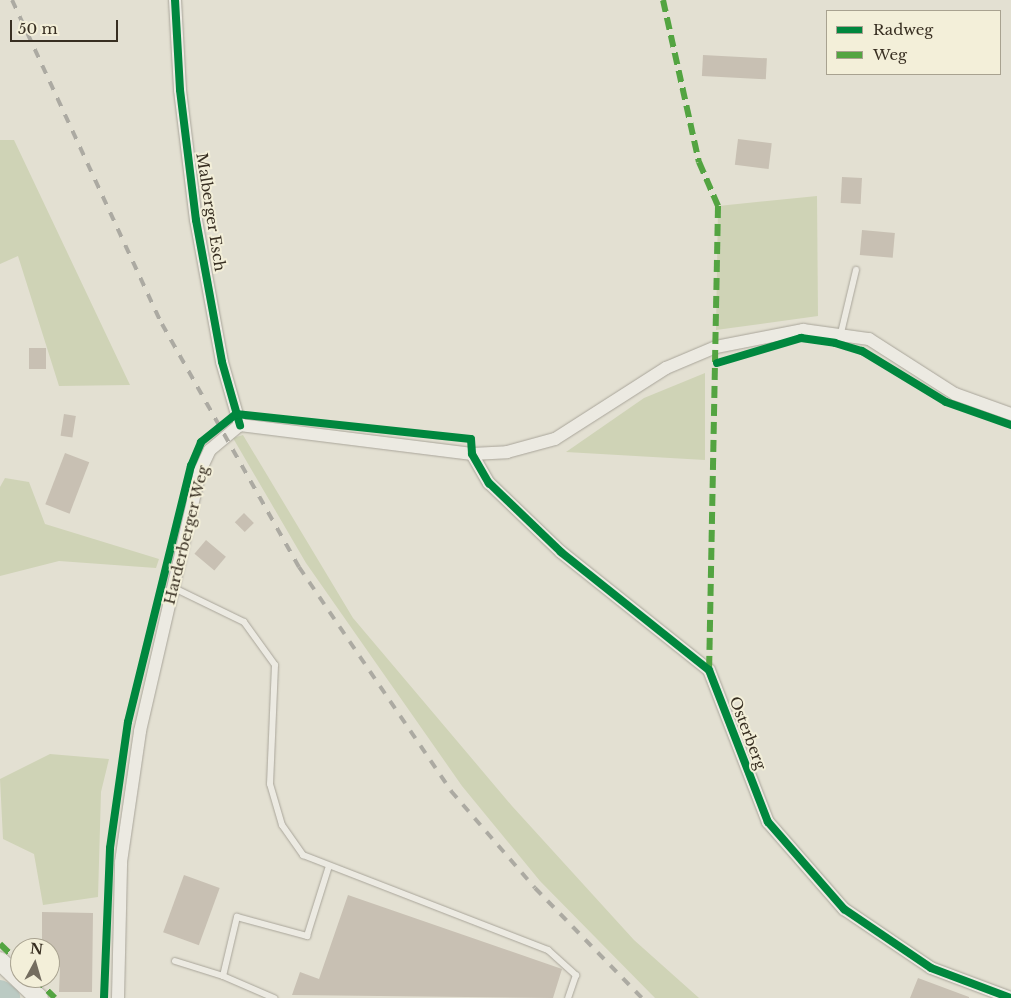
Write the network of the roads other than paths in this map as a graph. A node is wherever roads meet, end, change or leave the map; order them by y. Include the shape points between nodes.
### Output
1 (175, 0) edge
2 (856, 270) dead end
3 (841, 333) junction
4 (1011, 414) edge
5 (240, 425) junction
6 (472, 454) junction
7 (172, 587) junction
8 (329, 866) junction
9 (0, 961) edge
10 (175, 961) dead end
11 (223, 976) junction
12 (39, 998) edge
13 (118, 998) edge
14 (274, 998) edge
15 (568, 998) edge
16 (1011, 998) edge

1 - 5 street, Malberger Esch via 180,90 196,220 222,362
2 - 3 lane
3 - 4 street via 869,339 955,394
3 - 6 street via 803,330 716,347 659,372 555,439 507,452
5 - 6 street
5 - 7 street, Harderberger Weg via 210,450 200,471
6 - 16 street, Osterberg via 488,483 561,552 709,670 768,822 844,909 931,968
7 - 8 lane via 244,622 275,665 270,784 276,809 303,855
7 - 13 street, Harderberger Weg via 140,731 121,862
8 - 11 lane via 307,936 237,917
8 - 15 lane via 548,950 576,975
9 - 12 street
10 - 11 lane
11 - 14 lane

